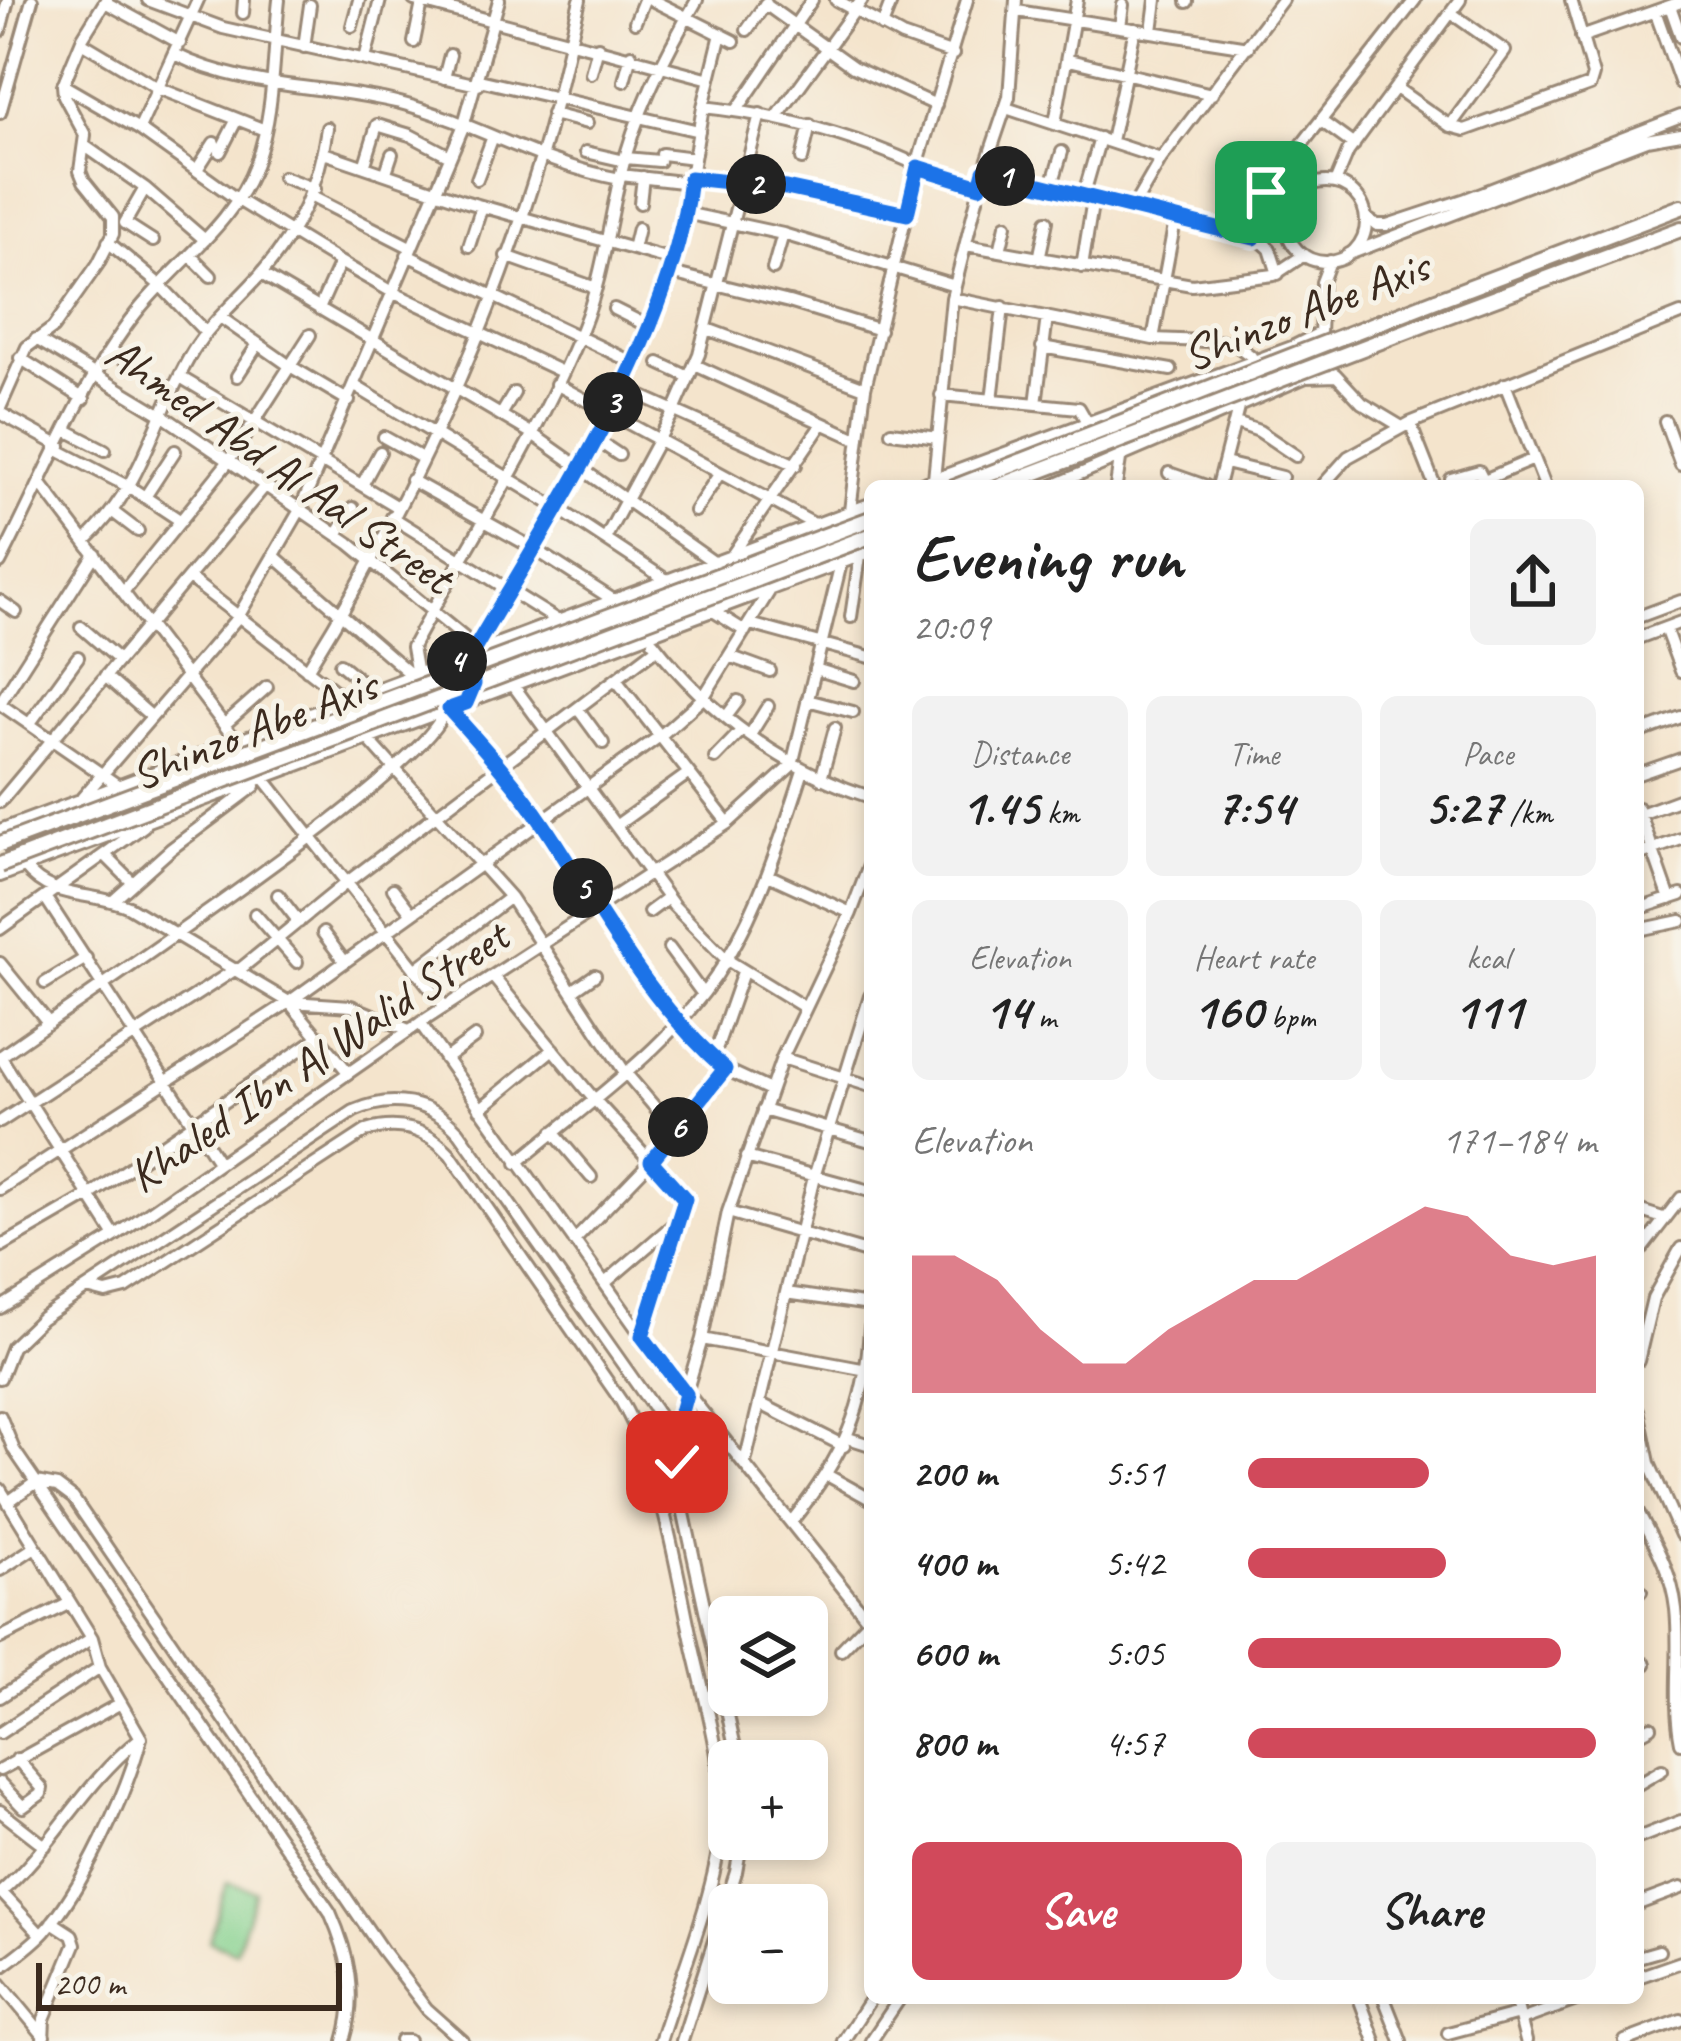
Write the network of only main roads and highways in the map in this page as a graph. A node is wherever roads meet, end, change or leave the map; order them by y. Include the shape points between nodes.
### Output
1 (1681, 208) edge
2 (1681, 229) edge
3 (973, 480) edge
4 (1016, 480) edge
5 (864, 521) edge
6 (864, 538) edge
7 (0, 844) edge
8 (0, 865) edge

1 - 3 main road, Shinzo Abe Axis, bridge
2 - 4 main road, Shinzo Abe Axis, bridge
5 - 7 main road, Shinzo Abe Axis, bridge
6 - 8 main road, Shinzo Abe Axis, bridge

